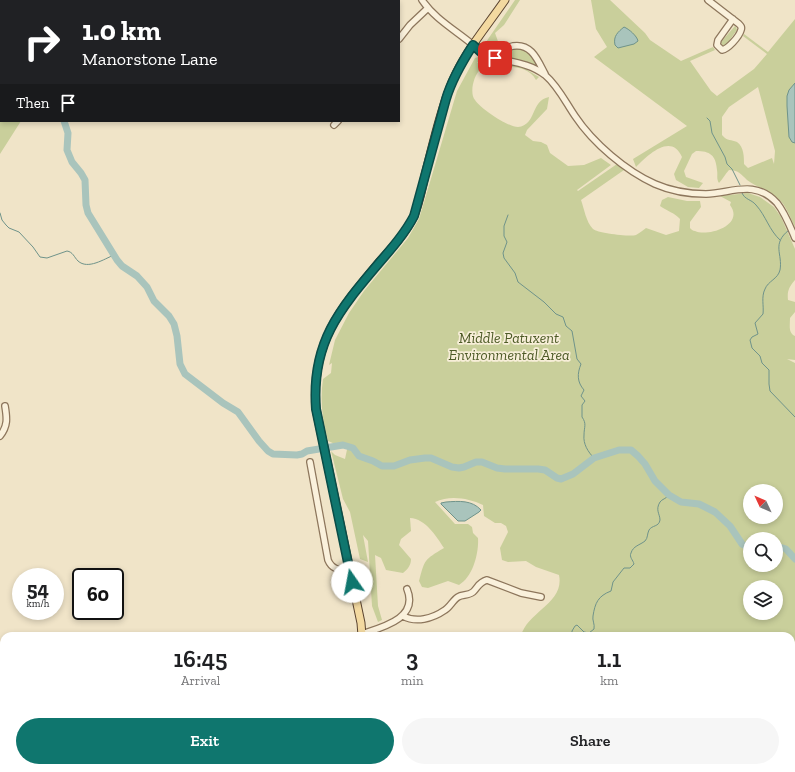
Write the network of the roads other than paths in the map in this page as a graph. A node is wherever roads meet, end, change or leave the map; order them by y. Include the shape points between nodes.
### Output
1 (422, 0) edge
2 (505, 0) edge
3 (708, 0) edge
4 (428, 8) junction
5 (733, 19) junction
6 (400, 38) edge
7 (473, 45) junction
8 (545, 75) junction
9 (795, 237) edge
10 (5, 406) dead end
11 (0, 436) edge
12 (310, 462) dead end
13 (350, 571) junction
14 (407, 589) dead end
15 (542, 598) dead end
16 (403, 616) junction
17 (361, 632) edge
18 (370, 632) edge

1 - 4 street
2 - 7 main road
3 - 5 street
4 - 6 street
4 - 7 street
5 - 5 street via 740,24 741,30 728,48 722,50 717,45 718,40
7 - 8 street via 484,55 523,64
7 - 8 street via 491,50 518,46 526,48 536,56
7 - 13 main road via 449,90 414,216 396,243 344,306 326,336 319,358 315,387 316,409
8 - 9 street via 588,133 638,175 663,188 689,193 707,194 745,188 759,191 777,203
10 - 11 street via 6,428
12 - 13 street via 329,562 338,570
13 - 17 main road
14 - 16 street via 410,601
15 - 16 street via 521,594 487,580 479,584 472,593 460,596 445,610 432,616 419,620
16 - 18 street

